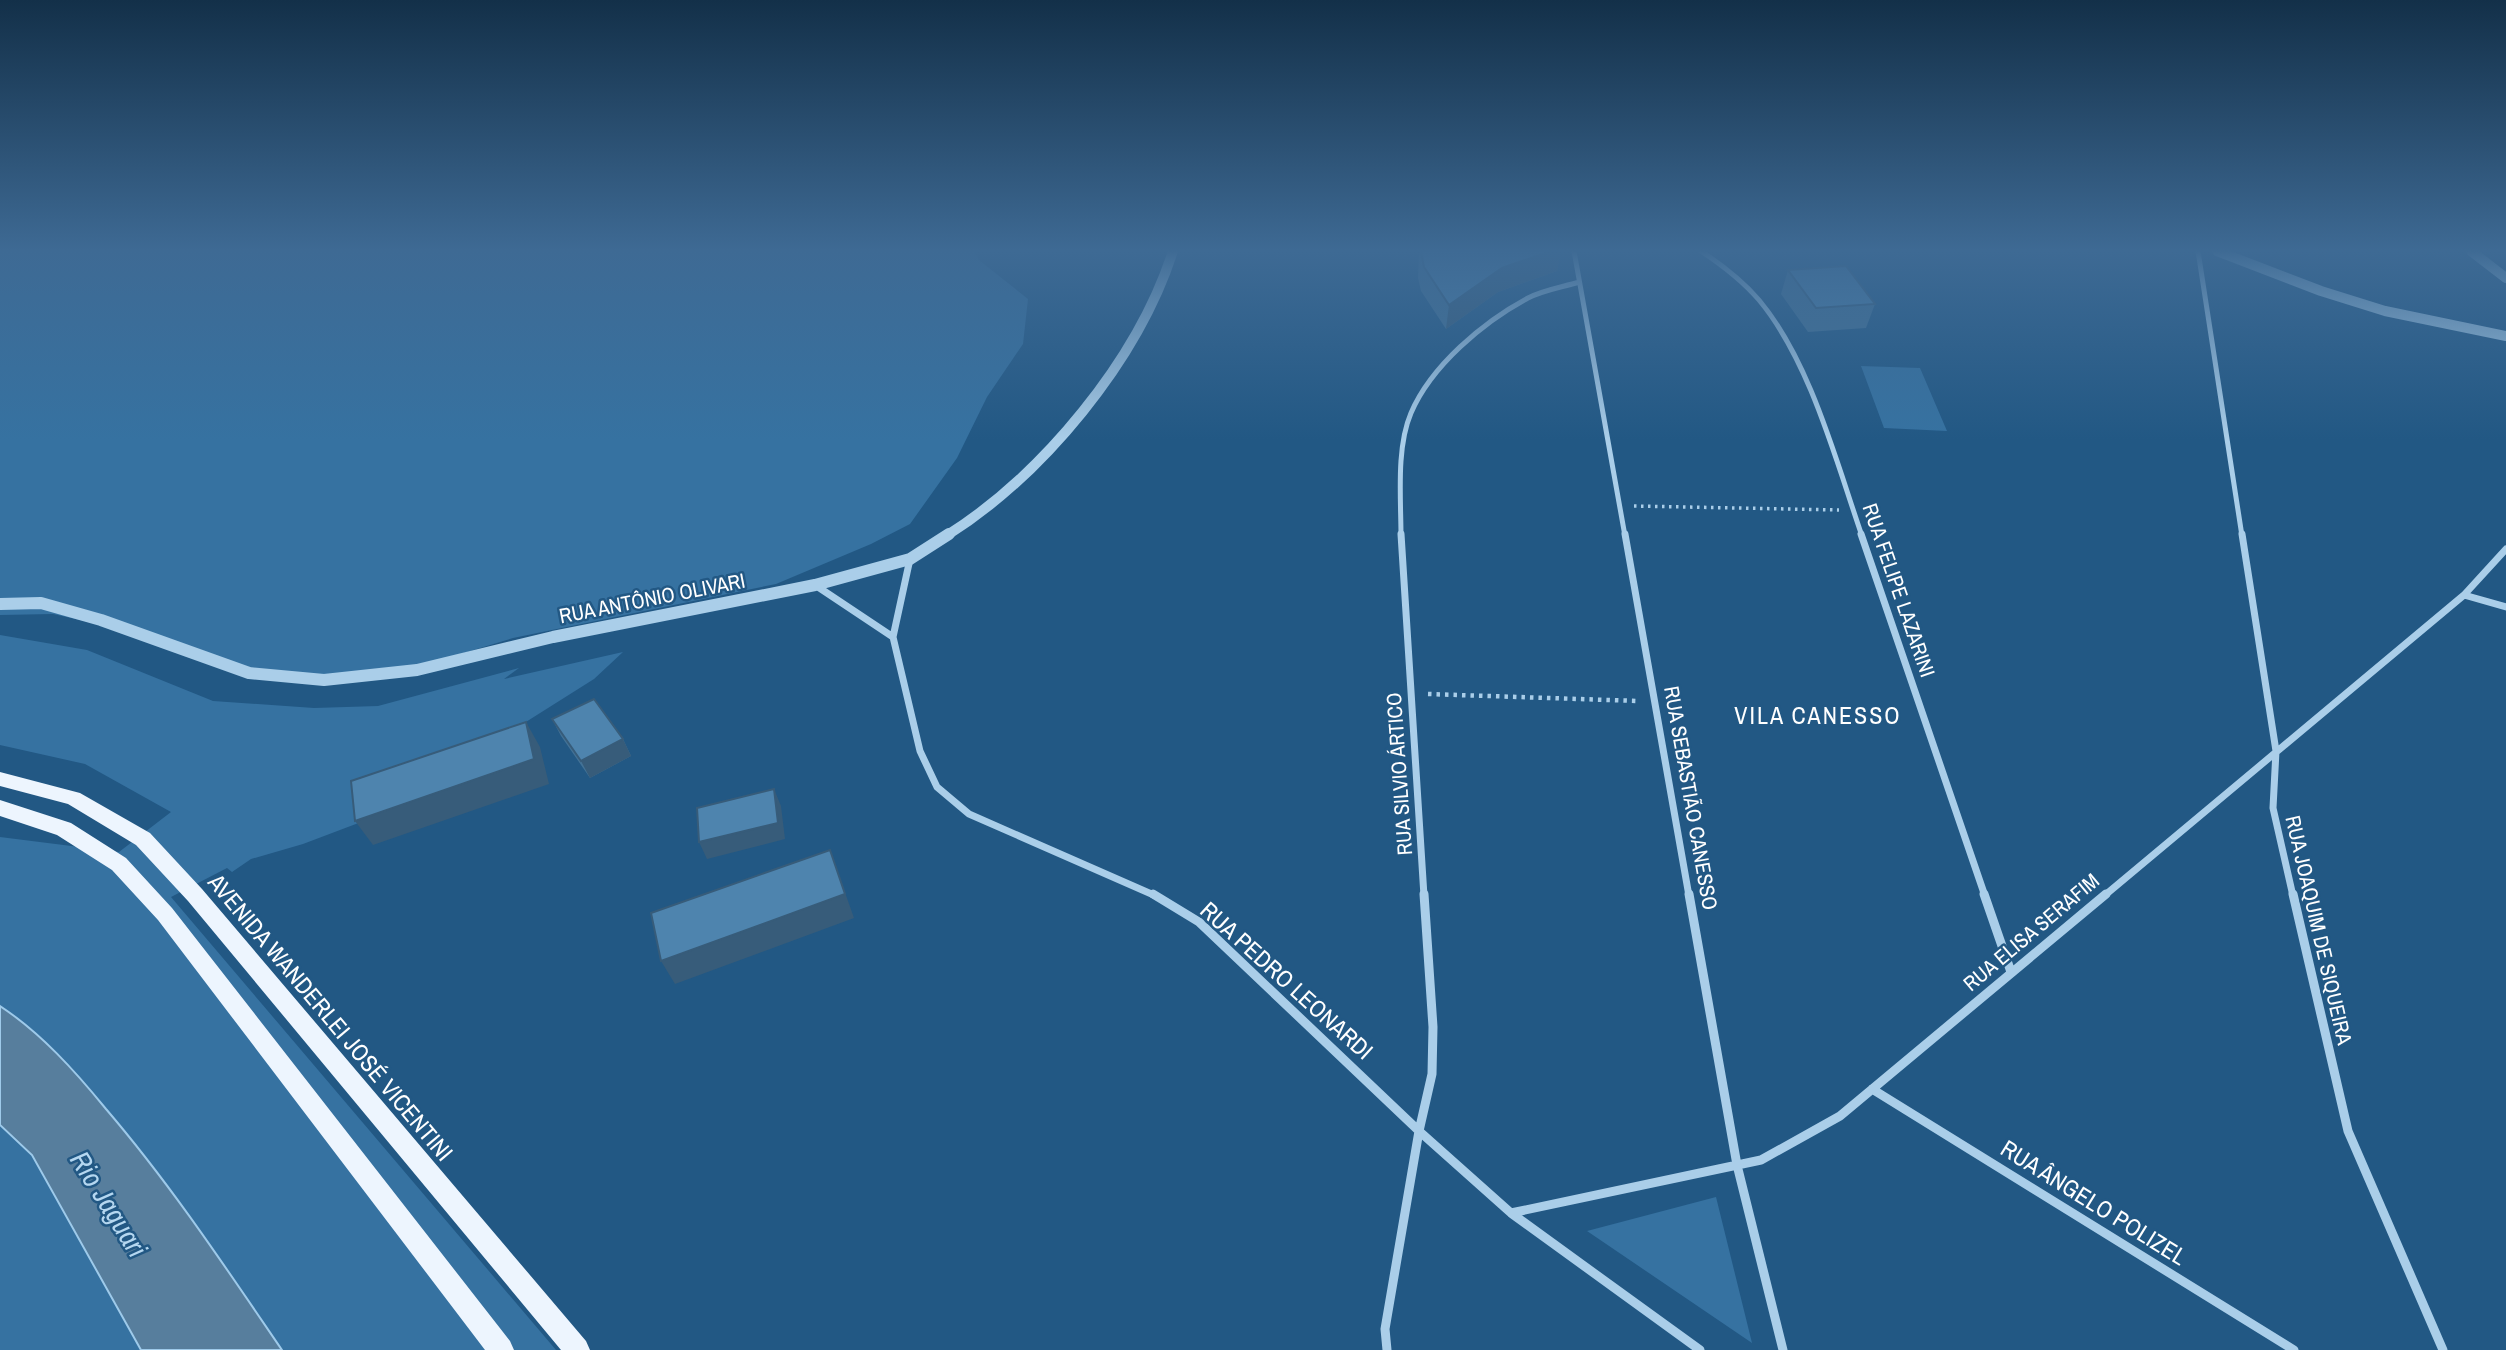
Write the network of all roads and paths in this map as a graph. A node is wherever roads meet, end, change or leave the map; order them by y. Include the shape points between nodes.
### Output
1 (1146, 314) edge
2 (1505, 314) edge
3 (1585, 314) edge
4 (1769, 314) edge
5 (2210, 314) edge
6 (2400, 314) edge
7 (2506, 336) edge
8 (1619, 506) junction
9 (1853, 510) junction
10 (2506, 549) edge
11 (910, 559) junction
12 (816, 585) junction
13 (2464, 595) junction
14 (0, 604) edge
15 (2506, 607) edge
16 (893, 637) junction
17 (1411, 694) junction
18 (1654, 701) junction
19 (2276, 751) junction
20 (0, 779) edge
21 (0, 808) edge
22 (2011, 972) junction
23 (1872, 1089) junction
24 (1419, 1131) junction
25 (1737, 1165) junction
26 (1511, 1213) junction
27 (501, 1350) edge
28 (577, 1350) edge
29 (1387, 1350) edge
30 (1700, 1350) edge
31 (1783, 1350) edge
32 (2294, 1350) edge
33 (2444, 1350) edge

1 - 11 street, RUA ANTÔNIO OLIVARI via 1132,342 1072,425 1018,484
2 - 17 street, RUA SILVIO ÁRTICO via 1470,338 1431,378 1410,415 1401,462 1401,555
3 - 8 street, RUA SEBASTIÃO CANESSO
4 - 9 street, RUA FELIPE LAZARINI via 1822,422
5 - 19 street, RUA JOAQUIM DE SIQUEIRA
6 - 7 street
8 - 9 path
8 - 18 street, RUA SEBASTIÃO CANESSO
9 - 22 street, RUA FELIPE LAZARINI
10 - 13 street, RUA ELISA SERAFIM
11 - 12 street, RUA ANTÔNIO OLIVARI
11 - 16 street, RUA PEDRO LEONARDI
12 - 14 street, RUA ANTÔNIO OLIVARI via 553,637 417,670 324,680 250,673 41,603
12 - 16 street
13 - 15 street
13 - 19 street, RUA ELISA SERAFIM
16 - 24 street, RUA PEDRO LEONARDI via 920,751 937,787 969,814 1151,893 1199,922
17 - 18 path
17 - 24 street, RUA SILVIO ÁRTICO via 1433,1027 1432,1074
18 - 25 street, RUA SEBASTIÃO CANESSO
19 - 22 street, RUA ELISA SERAFIM
19 - 33 street, RUA JOAQUIM DE SIQUEIRA via 2273,808 2348,1131
20 - 28 main road, AVENIDA WANDERLEI JOSÉ VICENTINI via 73,798 143,839
21 - 27 main road via 64,829 119,864 156,904
22 - 23 street, RUA ELISA SERAFIM
23 - 25 street, RUA ELISA SERAFIM via 1840,1116 1761,1160
23 - 32 street, RUA ÂNGELO POLIZEL
24 - 26 street, RUA PEDRO LEONARDI
24 - 29 street, RUA SILVIO ÁRTICO via 1385,1329
25 - 26 street, RUA ELISA SERAFIM
25 - 31 street, RUA SEBASTIÃO CANESSO
26 - 30 street, RUA PEDRO LEONARDI

